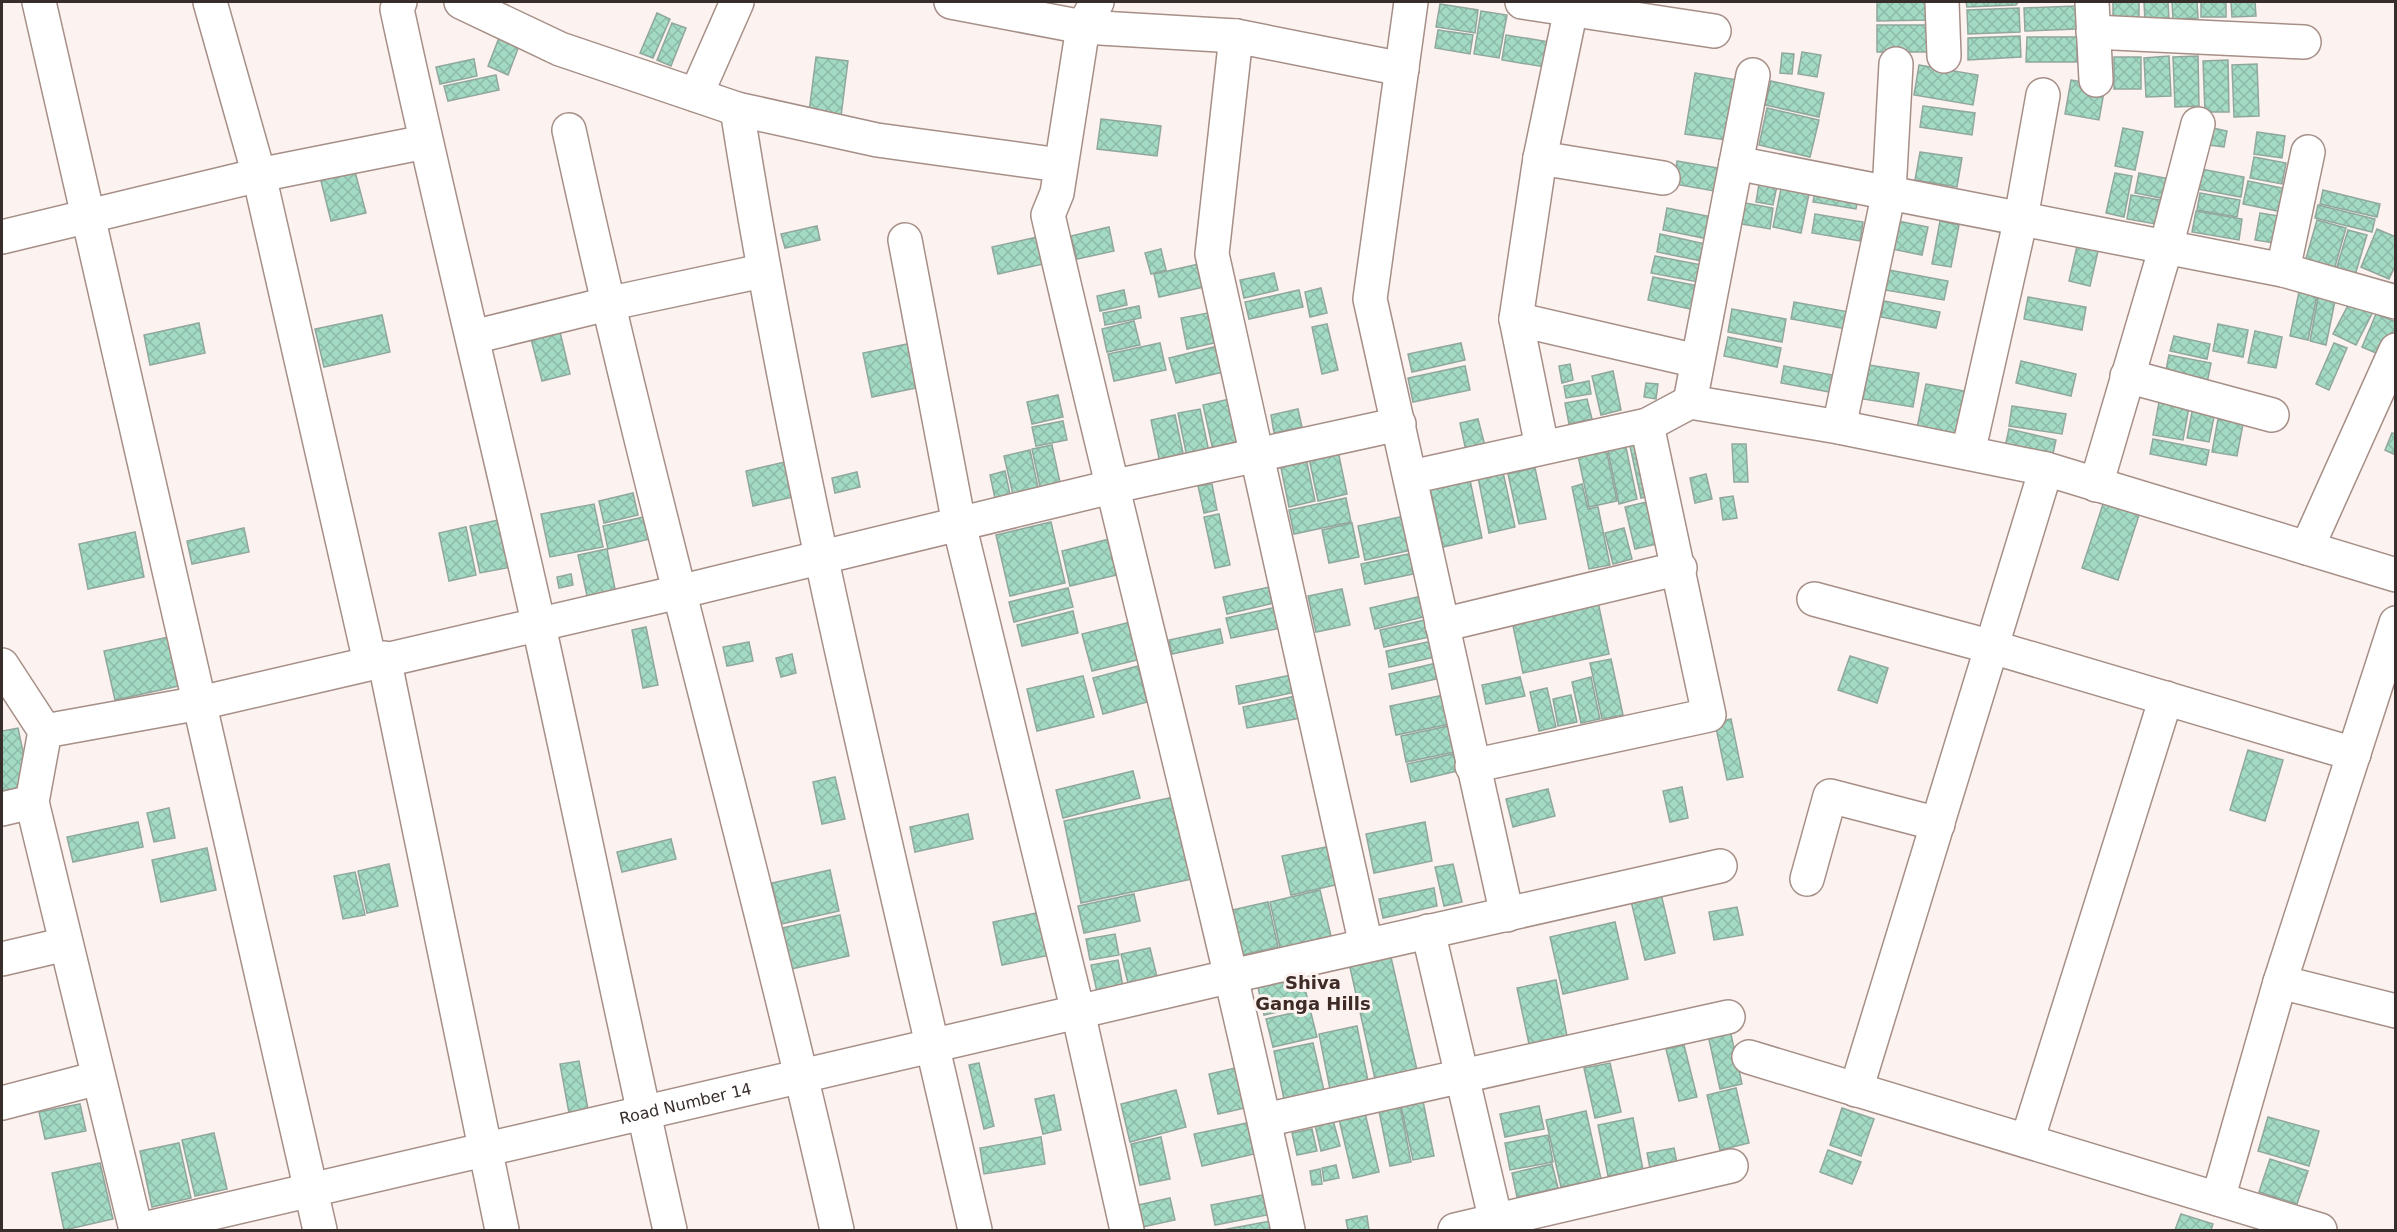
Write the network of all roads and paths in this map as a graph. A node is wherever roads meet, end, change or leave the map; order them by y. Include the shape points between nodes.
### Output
1 (39, 2) edge
2 (210, 2) edge
3 (400, 2) edge
4 (461, 2) edge
5 (737, 2) edge
6 (951, 2) edge
7 (1411, 2) edge
8 (1522, 2) edge
9 (1942, 2) edge
10 (1571, 9) junction
11 (1090, 14) edge
12 (2093, 17) edge
13 (1714, 32) dead end
14 (1236, 36) junction
15 (2304, 42) dead end
16 (1944, 56) dead end
17 (1896, 63) dead end
18 (1402, 69) junction
19 (1753, 75) dead end
20 (2096, 80) dead end
21 (2043, 95) dead end
22 (696, 96) junction
23 (737, 109) junction
24 (2198, 124) dead end
25 (569, 130) dead end
26 (425, 142) junction
27 (2308, 152) dead end
28 (1540, 158) junction
29 (1736, 163) junction
30 (1060, 165) junction
31 (259, 175) junction
32 (1664, 178) dead end
33 (1889, 192) junction
34 (88, 217) junction
35 (2021, 218) junction
36 (2, 237) edge
37 (905, 240) dead end
38 (2166, 247) junction
39 (2283, 270) junction
40 (762, 271) junction
41 (2396, 302) edge
42 (606, 304) junction
43 (1516, 319) junction
44 (473, 337) junction
45 (2396, 350) edge
46 (1697, 361) junction
47 (2127, 376) junction
48 (1690, 402) junction
49 (2272, 415) dead end
50 (1399, 424) junction
51 (1647, 424) junction
52 (1839, 427) junction
53 (1542, 447) junction
54 (1968, 453) junction
55 (1257, 454) junction
56 (2046, 469) junction
57 (1411, 477) junction
58 (2096, 484) junction
59 (1111, 487) junction
60 (959, 524) junction
61 (2307, 548) junction
62 (822, 557) junction
63 (1680, 568) junction
64 (2396, 575) edge
65 (680, 592) junction
66 (1814, 598) dead end
67 (538, 623) junction
68 (2396, 623) edge
69 (1442, 625) junction
70 (1992, 647) junction
71 (377, 660) junction
72 (2, 665) edge
73 (2166, 698) junction
74 (200, 702) junction
75 (45, 731) junction
76 (2354, 753) junction
77 (1472, 766) junction
78 (17, 805) edge
79 (1938, 824) junction
80 (1720, 866) dead end
81 (1807, 879) dead end
82 (1506, 915) junction
83 (1428, 931) junction
84 (66, 944) junction
85 (1366, 945) junction
86 (2, 958) edge
87 (1232, 976) junction
88 (2280, 982) junction
89 (2396, 1011) edge
90 (1078, 1012) junction
91 (1728, 1017) dead end
92 (933, 1046) junction
93 (1749, 1057) dead end
94 (802, 1076) junction
95 (1463, 1076) junction
96 (98, 1078) junction
97 (1856, 1090) junction
98 (2, 1103) edge
99 (644, 1113) junction
100 (1264, 1120) junction
101 (2027, 1141) junction
102 (484, 1150) junction
103 (1731, 1166) dead end
104 (311, 1191) junction
105 (2218, 1199) junction
106 (1497, 1226) edge
107 (138, 1230) edge
108 (320, 1230) edge
109 (502, 1230) edge
110 (670, 1230) edge
111 (837, 1230) edge
112 (975, 1230) edge
113 (1127, 1230) edge
114 (1288, 1230) edge
115 (1455, 1230) edge
116 (2320, 1230) edge

1 - 34 street
2 - 31 street
3 - 26 street via 397,9
4 - 22 street via 560,49
5 - 22 street
6 - 11 street
7 - 18 street
8 - 10 street
9 - 16 street
10 - 13 street
10 - 28 street
11 - 14 street
11 - 30 street
12 - 15 street
12 - 20 street
14 - 18 street
14 - 55 street via 1212,254
17 - 33 street
18 - 50 street via 1370,299
19 - 29 street
21 - 35 street
22 - 23 street
23 - 30 street via 877,140
23 - 40 street
24 - 38 street
25 - 42 street
26 - 31 street
26 - 44 street
27 - 39 street
28 - 32 street
28 - 43 street
29 - 33 street
29 - 46 street
30 - 59 street via 1057,194 1048,215
31 - 34 street
31 - 71 street
33 - 35 street
33 - 52 street
34 - 36 street
34 - 74 street
35 - 38 street
35 - 54 street
37 - 60 street
38 - 39 street
38 - 47 street
39 - 41 street
40 - 42 street
40 - 62 street
42 - 44 street
42 - 65 street
43 - 46 street
43 - 53 street
44 - 67 street
45 - 61 street
46 - 48 street
47 - 49 street
47 - 58 street
48 - 51 street
48 - 52 street
50 - 55 street
50 - 57 street
51 - 53 street
51 - 63 street
52 - 54 street
53 - 57 street
54 - 56 street
55 - 59 street
55 - 85 street
56 - 58 street
56 - 70 street
57 - 69 street
58 - 61 street
59 - 60 street
59 - 87 street
60 - 62 street
60 - 90 street
61 - 64 street
62 - 65 street
62 - 92 street
63 - 69 street
63 - 77 street via 1709,715
65 - 67 street
65 - 94 street
66 - 70 street
67 - 71 street
67 - 99 street
68 - 76 street
69 - 77 street
70 - 73 street
70 - 79 street
71 - 74 street
71 - 102 street
72 - 75 street
73 - 76 street
73 - 101 street
74 - 75 street
74 - 104 street
75 - 78 street
76 - 88 street
77 - 82 street
78 - 84 street
79 - 81 street via 1830,796
79 - 97 street
80 - 82 street, Road Number 14
82 - 83 street, Road Number 14
83 - 85 street, Road Number 14
83 - 95 street
84 - 86 street
84 - 96 street
85 - 87 street, Road Number 14
87 - 90 street, Road Number 14
87 - 100 street
88 - 89 street
88 - 105 street
90 - 92 street, Road Number 14
90 - 113 street
91 - 95 street
92 - 94 street, Road Number 14
92 - 112 street
93 - 97 street
94 - 99 street, Road Number 14
94 - 111 street
95 - 100 street
95 - 106 street
96 - 98 street
96 - 107 street
97 - 101 street
99 - 102 street, Road Number 14
99 - 110 street
100 - 114 street
101 - 105 street
102 - 104 street, Road Number 14
102 - 109 street
103 - 106 street
104 - 107 street, Road Number 14
104 - 108 street
105 - 116 street
106 - 115 street

